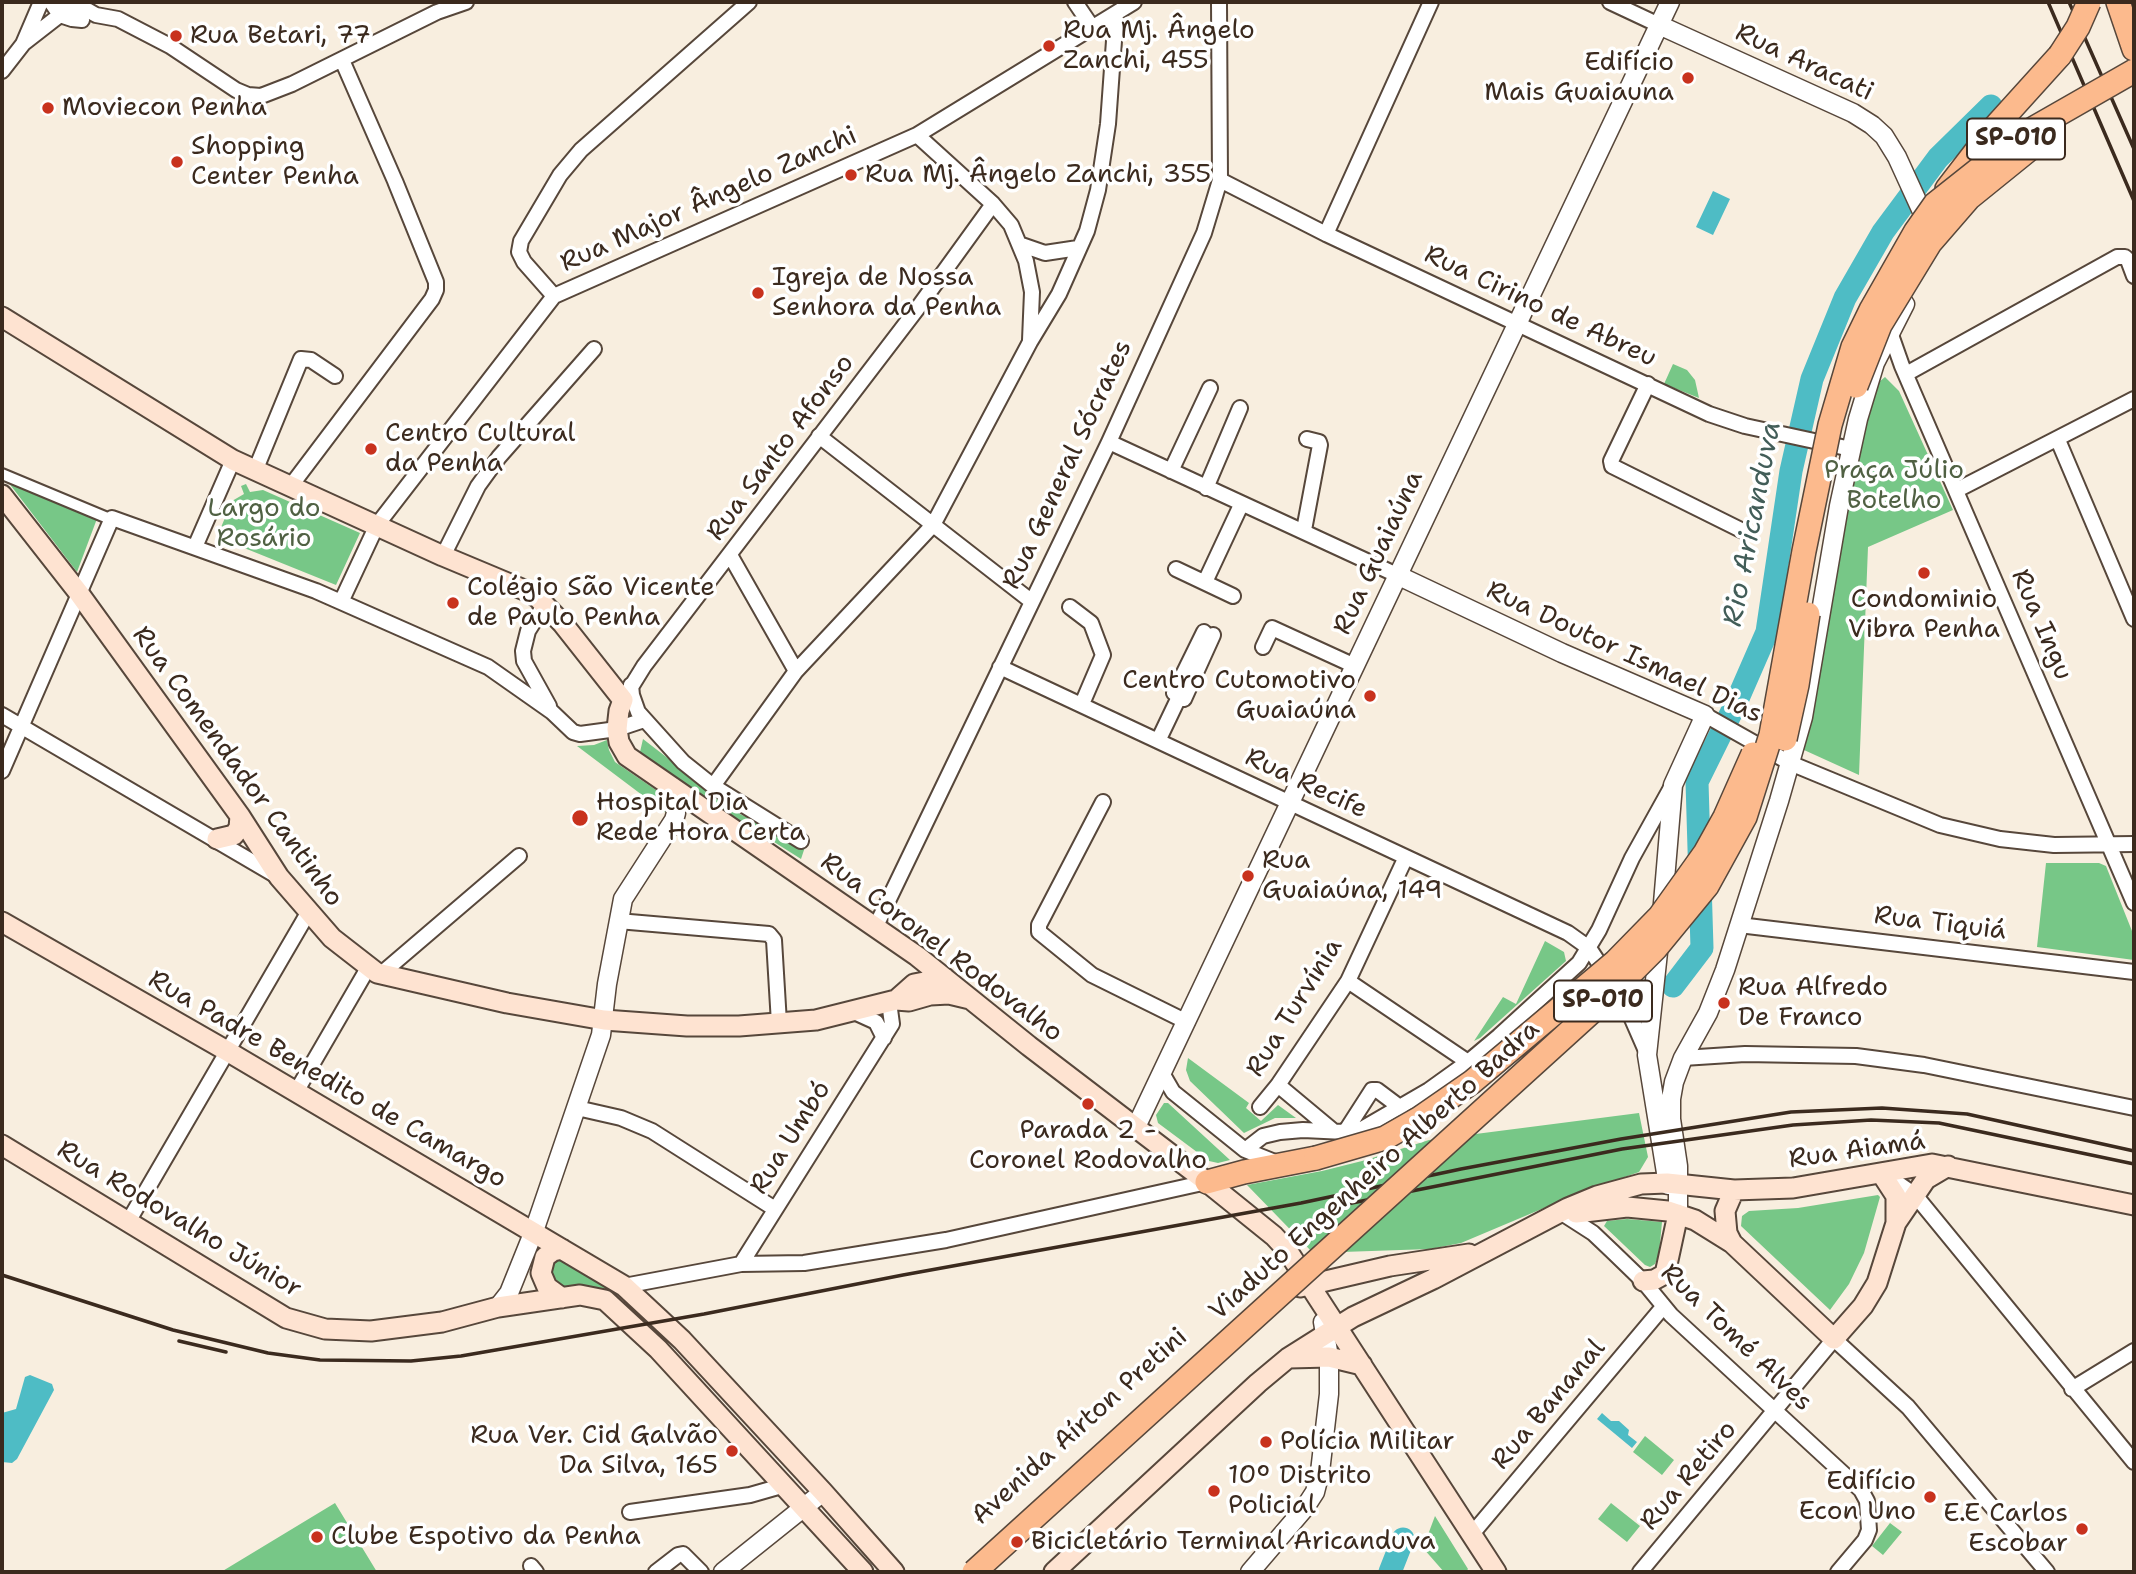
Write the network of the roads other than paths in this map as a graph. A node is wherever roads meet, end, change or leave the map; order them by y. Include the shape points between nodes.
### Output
1 (41, 2) edge
2 (51, 2) edge
3 (466, 2) edge
4 (749, 2) edge
5 (1075, 2) edge
6 (1133, 2) edge
7 (1219, 2) edge
8 (1431, 2) edge
9 (1610, 2) edge
10 (1670, 2) edge
11 (2090, 2) edge
12 (2118, 2) edge
13 (61, 8) edge
14 (1116, 13) junction
15 (1659, 25) junction
16 (1092, 27) junction
17 (23, 44) junction
18 (2134, 48) edge
19 (342, 60) junction
20 (2, 71) edge
21 (2134, 71) edge
22 (2134, 88) edge
23 (917, 135) junction
24 (1220, 180) junction
25 (993, 204) junction
26 (1931, 214) junction
27 (1326, 234) junction
28 (1019, 244) junction
29 (1078, 248) junction
30 (2134, 276) edge
31 (554, 296) junction
32 (2, 317) edge
33 (1517, 324) junction
34 (1890, 332) junction
35 (1030, 342) junction
36 (594, 349) dead end
37 (1875, 363) junction
38 (1904, 370) junction
39 (335, 376) dead end
40 (1648, 384) junction
41 (1210, 388) dead end
42 (2134, 400) edge
43 (1240, 408) dead end
44 (819, 436) junction
45 (1307, 439) dead end
46 (2058, 440) junction
47 (1109, 442) junction
48 (1851, 449) junction
49 (233, 460) junction
50 (255, 471) junction
51 (1171, 471) junction
52 (2, 474) edge
53 (290, 487) junction
54 (1206, 488) junction
55 (1957, 490) junction
56 (2, 495) edge
57 (1241, 505) junction
58 (110, 519) junction
59 (377, 525) junction
60 (933, 525) junction
61 (1304, 530) junction
62 (1745, 532) dead end
63 (195, 547) junction
64 (443, 555) junction
65 (730, 555) junction
66 (1176, 569) dead end
67 (1397, 575) junction
68 (1205, 582) junction
69 (78, 592) junction
70 (1233, 596) dead end
71 (1031, 601) junction
72 (341, 602) junction
73 (545, 604) junction
74 (1070, 607) dead end
75 (2134, 619) edge
76 (1208, 634) dead end
77 (1263, 647) dead end
78 (1355, 666) junction
79 (1000, 667) junction
80 (796, 671) junction
81 (623, 691) junction
82 (1778, 693) junction
83 (1082, 704) junction
84 (552, 712) junction
85 (2, 715) edge
86 (1708, 717) junction
87 (644, 720) junction
88 (21, 727) junction
89 (617, 729) junction
90 (1158, 741) junction
91 (1790, 764) junction
92 (2, 771) edge
93 (1672, 785) junction
94 (713, 786) junction
95 (672, 787) junction
96 (1103, 802) dead end
97 (1289, 802) junction
98 (240, 816) junction
99 (217, 839) junction
100 (801, 841) dead end
101 (2134, 844) edge
102 (2110, 846) junction
103 (519, 856) dead end
104 (1405, 859) junction
105 (279, 877) junction
106 (2134, 903) edge
107 (308, 913) junction
108 (618, 921) junction
109 (2, 922) edge
110 (1739, 925) junction
111 (876, 928) junction
112 (1589, 948) junction
113 (375, 971) junction
114 (2134, 972) edge
115 (945, 978) junction
116 (1348, 981) junction
117 (971, 999) junction
118 (893, 1001) junction
119 (854, 1012) junction
120 (604, 1020) junction
121 (1187, 1022) junction
122 (779, 1023) junction
123 (884, 1038) junction
124 (227, 1051) junction
125 (1647, 1055) junction
126 (1682, 1058) junction
127 (1468, 1062) junction
128 (1163, 1084) junction
129 (1278, 1085) junction
130 (296, 1092) junction
131 (1260, 1107) dead end
132 (577, 1108) junction
133 (1401, 1108) junction
134 (2134, 1108) edge
135 (1136, 1127) junction
136 (1339, 1131) junction
137 (2, 1145) edge
138 (1245, 1150) junction
139 (1281, 1165) junction
140 (1948, 1166) junction
141 (1881, 1172) junction
142 (1207, 1182) junction
143 (1673, 1183) junction
144 (1734, 1190) junction
145 (1915, 1195) junction
146 (2134, 1205) edge
147 (775, 1209) junction
148 (1673, 1212) junction
149 (1557, 1217) junction
150 (1931, 1217) junction
151 (128, 1222) junction
152 (1896, 1223) junction
153 (534, 1231) junction
154 (1732, 1243) junction
155 (562, 1249) junction
156 (1487, 1249) junction
157 (741, 1264) junction
158 (1390, 1266) junction
159 (1643, 1281) junction
160 (624, 1286) junction
161 (1313, 1290) junction
162 (562, 1298) junction
163 (1385, 1301) junction
164 (498, 1307) junction
165 (1663, 1307) junction
166 (1331, 1330) junction
167 (1834, 1339) junction
168 (2134, 1351) edge
169 (1329, 1357) junction
170 (1288, 1358) junction
171 (1362, 1365) junction
172 (2072, 1389) junction
173 (1774, 1411) junction
174 (2134, 1462) edge
175 (785, 1485) junction
176 (823, 1492) junction
177 (806, 1507) junction
178 (630, 1512) dead end
179 (1472, 1534) junction
180 (656, 1572) edge
181 (701, 1572) edge
182 (723, 1572) edge
183 (863, 1572) edge
184 (894, 1572) edge
185 (960, 1572) edge
186 (974, 1572) edge
187 (993, 1572) edge
188 (1054, 1572) edge
189 (1250, 1572) edge
190 (1496, 1572) edge
191 (1640, 1572) edge
192 (1838, 1572) edge
193 (2047, 1572) edge

1 - 17 street
2 - 13 street
3 - 19 street
4 - 31 street via 581,150 560,175 519,252
5 - 16 street
6 - 14 street, Rua Major Ângelo Zanchi
7 - 24 street, Rua General Sócrates
8 - 27 street
9 - 15 street, Rua Aracati
10 - 15 street, Rua Guaiaúna
11 - 26 highway, bridge via 2060,55 1994,128
12 - 18 highway
13 - 17 street via 48,27
13 - 19 street via 72,19 88,20 96,15 118,19 248,95 271,93
14 - 16 street, Rua Major Ângelo Zanchi
14 - 29 street via 1098,190
15 - 26 street, Rua Aracati via 1872,125 1884,136
15 - 33 street, Rua Guaiaúna
16 - 23 street, Rua Major Ângelo Zanchi
17 - 20 street
19 - 53 street via 436,290
21 - 26 highway, Viaduto Engenheiro Alberto Badra / SP-010, bridge via 2022,135
22 - 187 highway, Viaduto Engenheiro Alberto Badra / SP-010, bridge via 2030,148 1969,198 1930,243 1880,325 1860,373 1844,431 1783,750 1745,849 1698,919 1628,994
23 - 25 street
23 - 31 street, Rua Major Ângelo Zanchi
24 - 27 street, Rua Cirino de Abreu
24 - 47 street, Rua General Sócrates via 1204,233
25 - 28 street via 1011,225
25 - 44 street, Rua Santo Afonso
26 - 34 street via 1930,258
26 - 82 highway, Viaduto Engenheiro Alberto Badra / SP-010, bridge via 1883,288 1849,359 1830,425
27 - 33 street, Rua Cirino de Abreu
28 - 29 street via 1045,253
28 - 35 street via 1031,292
29 - 35 street via 1059,294
30 - 38 street via 2128,260 2117,257
31 - 59 street, Rua Major Ângelo Zanchi
32 - 49 main road
33 - 40 street, Rua Cirino de Abreu
33 - 67 street, Rua Guaiaúna
34 - 37 street
34 - 38 street, Rua Ingu
35 - 60 street
36 - 64 street via 499,457 478,486
37 - 38 street
37 - 48 street
38 - 55 street, Rua Ingu
39 - 50 street via 311,360 301,359
40 - 48 street, Rua Cirino de Abreu via 1745,426
40 - 62 street via 1612,466
41 - 51 street
42 - 46 street
43 - 54 street
44 - 60 street
44 - 65 street, Rua Santo Afonso
45 - 61 street via 1320,445
46 - 55 street
46 - 75 street
47 - 51 street, Rua Doutor Ismael Dias
47 - 71 street, Rua General Sócrates
48 - 91 street
49 - 50 main road
49 - 63 street
50 - 53 main road
51 - 54 street, Rua Doutor Ismael Dias
52 - 58 street
53 - 59 main road
54 - 57 street, Rua Doutor Ismael Dias
55 - 102 street, Rua Ingu
56 - 69 main road, Rua Comendador Cantinho
57 - 61 street, Rua Doutor Ismael Dias
57 - 68 street
58 - 63 street
58 - 69 street
59 - 64 main road
59 - 72 street
60 - 71 street
60 - 80 street
61 - 67 street, Rua Doutor Ismael Dias
63 - 72 street
64 - 73 main road via 529,592
65 - 80 street
65 - 81 street, Rua Santo Afonso
66 - 68 street
67 - 78 street, Rua Guaiaúna
67 - 86 street, Rua Doutor Ismael Dias
68 - 70 street
69 - 88 street
69 - 98 main road, Rua Comendador Cantinho
71 - 79 street, Rua General Sócrates
72 - 84 street via 488,667
73 - 81 main road
73 - 84 street via 528,631 523,651
74 - 83 street via 1091,623 1103,655
76 - 90 street via 1174,693 1180,697
77 - 78 street via 1272,628
78 - 97 street, Rua Guaiaúna
79 - 83 street, Rua Recife
79 - 111 street, Rua General Sócrates
80 - 94 street
81 - 87 street
81 - 89 main road
82 - 139 highway, bridge via 1726,817 1705,853 1660,916 1615,962 1472,1082 1420,1118 1385,1138
82 - 186 highway, Viaduto Engenheiro Alberto Badra / SP-010, bridge via 1771,735 1745,817 1707,886 1656,948 1599,1005
83 - 90 street, Rua Recife
84 - 89 street via 580,734
85 - 88 street
86 - 91 street, Rua Doutor Ismael Dias
86 - 93 street
87 - 89 street
87 - 94 street
88 - 92 street
88 - 99 street
89 - 95 main road, Rua Coronel Rodovalho via 627,756
90 - 97 street, Rua Recife
91 - 102 street, Rua Doutor Ismael Dias via 1940,825 2000,839
91 - 110 street
93 - 112 street
93 - 125 street
94 - 100 street
95 - 108 street via 674,820 628,888
95 - 111 main road, Rua Coronel Rodovalho
96 - 121 street via 1039,932 1093,975
97 - 104 street, Rua Recife
97 - 121 street, Rua Guaiaúna
98 - 99 main road via 234,835
98 - 105 main road, Rua Comendador Cantinho
99 - 105 street
101 - 102 street, Rua Doutor Ismael Dias
102 - 106 street, Rua Ingu
103 - 113 street
104 - 112 street, Rua Recife via 1568,933
104 - 116 street, Rua Turvínia
105 - 107 main road, Rua Comendador Cantinho
107 - 113 main road, Rua Comendador Cantinho via 346,951
107 - 124 street
108 - 120 street
108 - 122 street via 769,934 774,940
109 - 124 main road, Rua Padre Benedito de Camargo
110 - 114 street, Rua Tiquiá
110 - 126 street via 1711,1006
111 - 115 main road, Rua Coronel Rodovalho
112 - 125 street via 1625,1003
112 - 127 street via 1570,972
113 - 120 main road, Rua Comendador Cantinho via 507,1003
113 - 130 street
115 - 117 main road, Rua Coronel Rodovalho
115 - 118 main road, Rua Comendador Cantinho via 914,984
116 - 127 street
116 - 129 street, Rua Turvínia
117 - 118 main road, Rua Comendador Cantinho via 939,994
117 - 135 main road, Rua Coronel Rodovalho
118 - 119 main road, Rua Comendador Cantinho
118 - 123 street, Rua Umbó via 892,1024
119 - 122 main road, Rua Comendador Cantinho
119 - 123 street via 876,1022
120 - 122 main road, Rua Comendador Cantinho via 687,1027
120 - 132 street
121 - 128 street, Rua Guaiaúna
123 - 147 street, Rua Umbó
124 - 130 main road, Rua Padre Benedito de Camargo
124 - 151 street
125 - 143 street
126 - 134 street via 1856,1056 1924,1065
126 - 143 street via 1671,1099
127 - 133 street
128 - 135 street, Rua Guaiaúna
128 - 138 street
129 - 131 street, Rua Turvínia
129 - 136 street
130 - 153 main road, Rua Padre Benedito de Camargo
132 - 147 street via 645,1127
132 - 153 street
133 - 136 street via 1360,1130
133 - 136 street via 1372,1090
135 - 142 main road, Rua Coronel Rodovalho
136 - 138 street via 1280,1132 1263,1136
137 - 151 main road, Rua Rodovalho Júnior
138 - 139 street
139 - 142 highway
140 - 141 main road, Rua Aiamá via 1921,1164
140 - 145 main road via 1926,1179
140 - 146 main road, Rua Aiamá
141 - 144 main road, Rua Aiamá via 1793,1188
141 - 145 street
141 - 152 main road via 1896,1196
142 - 157 street via 946,1240 804,1263
142 - 161 main road, Rua Coronel Rodovalho via 1274,1236
143 - 144 main road, Rua Aiamá
143 - 148 street
143 - 149 main road, Rua Aiamá via 1620,1189 1568,1208
144 - 154 main road via 1725,1211
145 - 150 street
145 - 152 main road
147 - 157 street, Rua Umbó
148 - 149 main road via 1627,1207
148 - 154 main road
148 - 159 main road via 1665,1274
149 - 156 main road
149 - 159 street, Rua Tomé Alves via 1593,1233
150 - 152 street
150 - 172 street
151 - 164 main road, Rua Rodovalho Júnior via 286,1318 325,1329 442,1322
152 - 167 main road via 1877,1283
153 - 155 main road, Rua Padre Benedito de Camargo
153 - 164 street via 509,1293
154 - 167 main road
155 - 160 main road, Rua Padre Benedito de Camargo
155 - 162 main road via 545,1257 541,1273 547,1287
156 - 158 main road, Avenida Aírton Pretini
156 - 163 main road
157 - 160 street
158 - 161 main road, Avenida Aírton Pretini
158 - 163 main road via 1392,1279
159 - 165 street, Rua Tomé Alves
160 - 176 main road, Rua Padre Benedito de Camargo via 682,1340
161 - 166 main road, Rua Coronel Rodovalho
161 - 185 main road, Avenida Aírton Pretini via 1264,1299 1250,1307
162 - 164 main road, Rua Rodovalho Júnior
162 - 175 main road, Rua Rodovalho Júnior via 593,1297 616,1308
163 - 166 main road
165 - 173 street, Rua Tomé Alves
165 - 179 street, Rua Bananal
166 - 169 street
166 - 170 main road
166 - 171 main road, Rua Coronel Rodovalho
167 - 173 street, Rua Retiro
167 - 193 street via 1908,1407
168 - 172 street
169 - 170 main road
169 - 171 main road
169 - 189 street via 1329,1394 1315,1492
170 - 188 main road
171 - 179 main road, Rua Coronel Rodovalho
172 - 174 street
173 - 191 street, Rua Retiro
173 - 192 street, Rua Tomé Alves via 1853,1482 1867,1502 1865,1540
175 - 177 main road, Rua Rodovalho Júnior
175 - 178 street via 750,1495
176 - 177 street
176 - 184 main road, Rua Padre Benedito de Camargo
177 - 182 street
177 - 183 main road, Rua Rodovalho Júnior
179 - 190 main road, Rua Coronel Rodovalho
180 - 181 street via 683,1554

